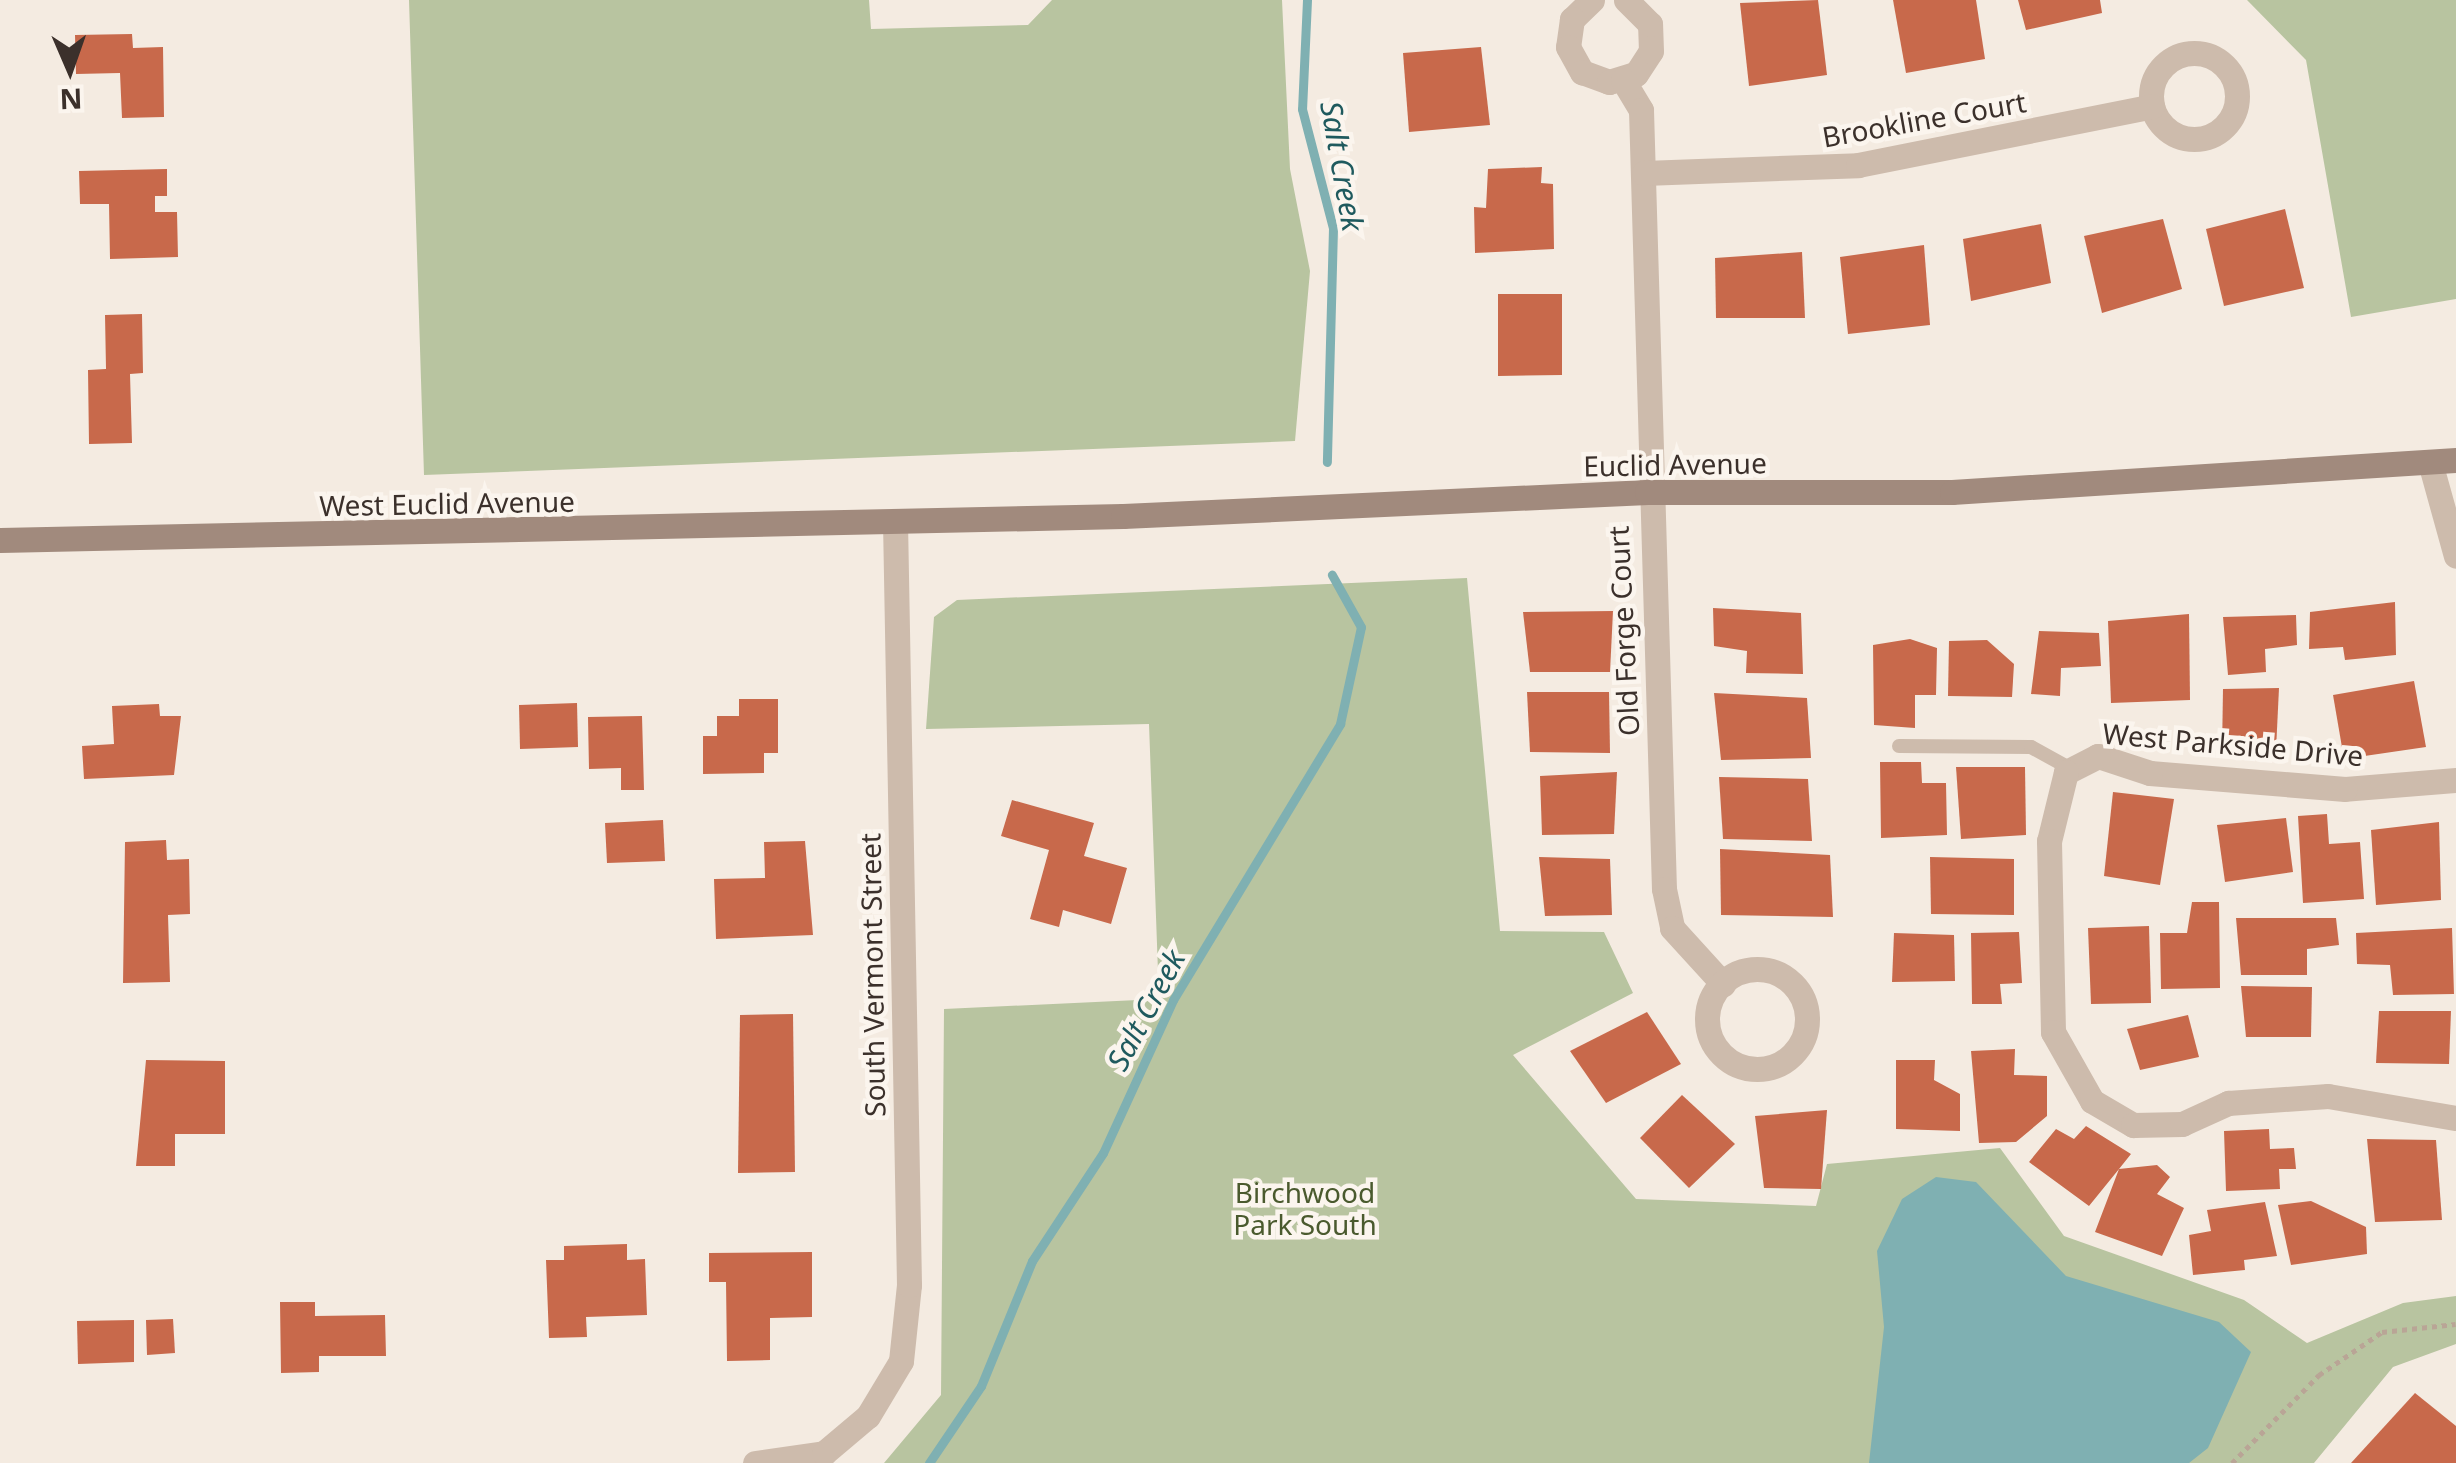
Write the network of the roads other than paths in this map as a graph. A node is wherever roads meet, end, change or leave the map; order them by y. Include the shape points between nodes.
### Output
1 (1592, 0) edge
2 (1626, 0) edge
3 (1623, 80) junction
4 (2152, 106) dead end
5 (1644, 173) junction
6 (2443, 463) edge
7 (1647, 492) junction
8 (895, 522) junction
9 (0, 540) edge
10 (2456, 556) edge
11 (1899, 746) dead end
12 (2071, 769) junction
13 (2456, 780) edge
14 (1722, 984) dead end
15 (2456, 1118) edge
16 (755, 1463) edge

1 - 3 street via 1568,33 1573,61 1595,79
2 - 3 street via 1644,12 1653,37 1645,64
3 - 5 street, Old Forge Court via 1642,110
4 - 5 street, Brookline Court via 1858,165
5 - 7 street, Old Forge Court
6 - 7 main road, Euclid Avenue via 1952,492
6 - 10 street
7 - 8 main road, Euclid Avenue
7 - 14 street, Old Forge Court via 1664,889 1672,928
8 - 9 main road, West Euclid Avenue
8 - 16 street, South Vermont Street via 909,1285 901,1362 868,1416 824,1453
11 - 12 lane via 2031,747
12 - 13 street, West Parkside Drive via 2098,756 2150,773 2345,789
12 - 15 street, West Parkside Drive via 2050,841 2054,1032 2092,1101 2134,1124 2182,1124 2228,1103 2328,1096

